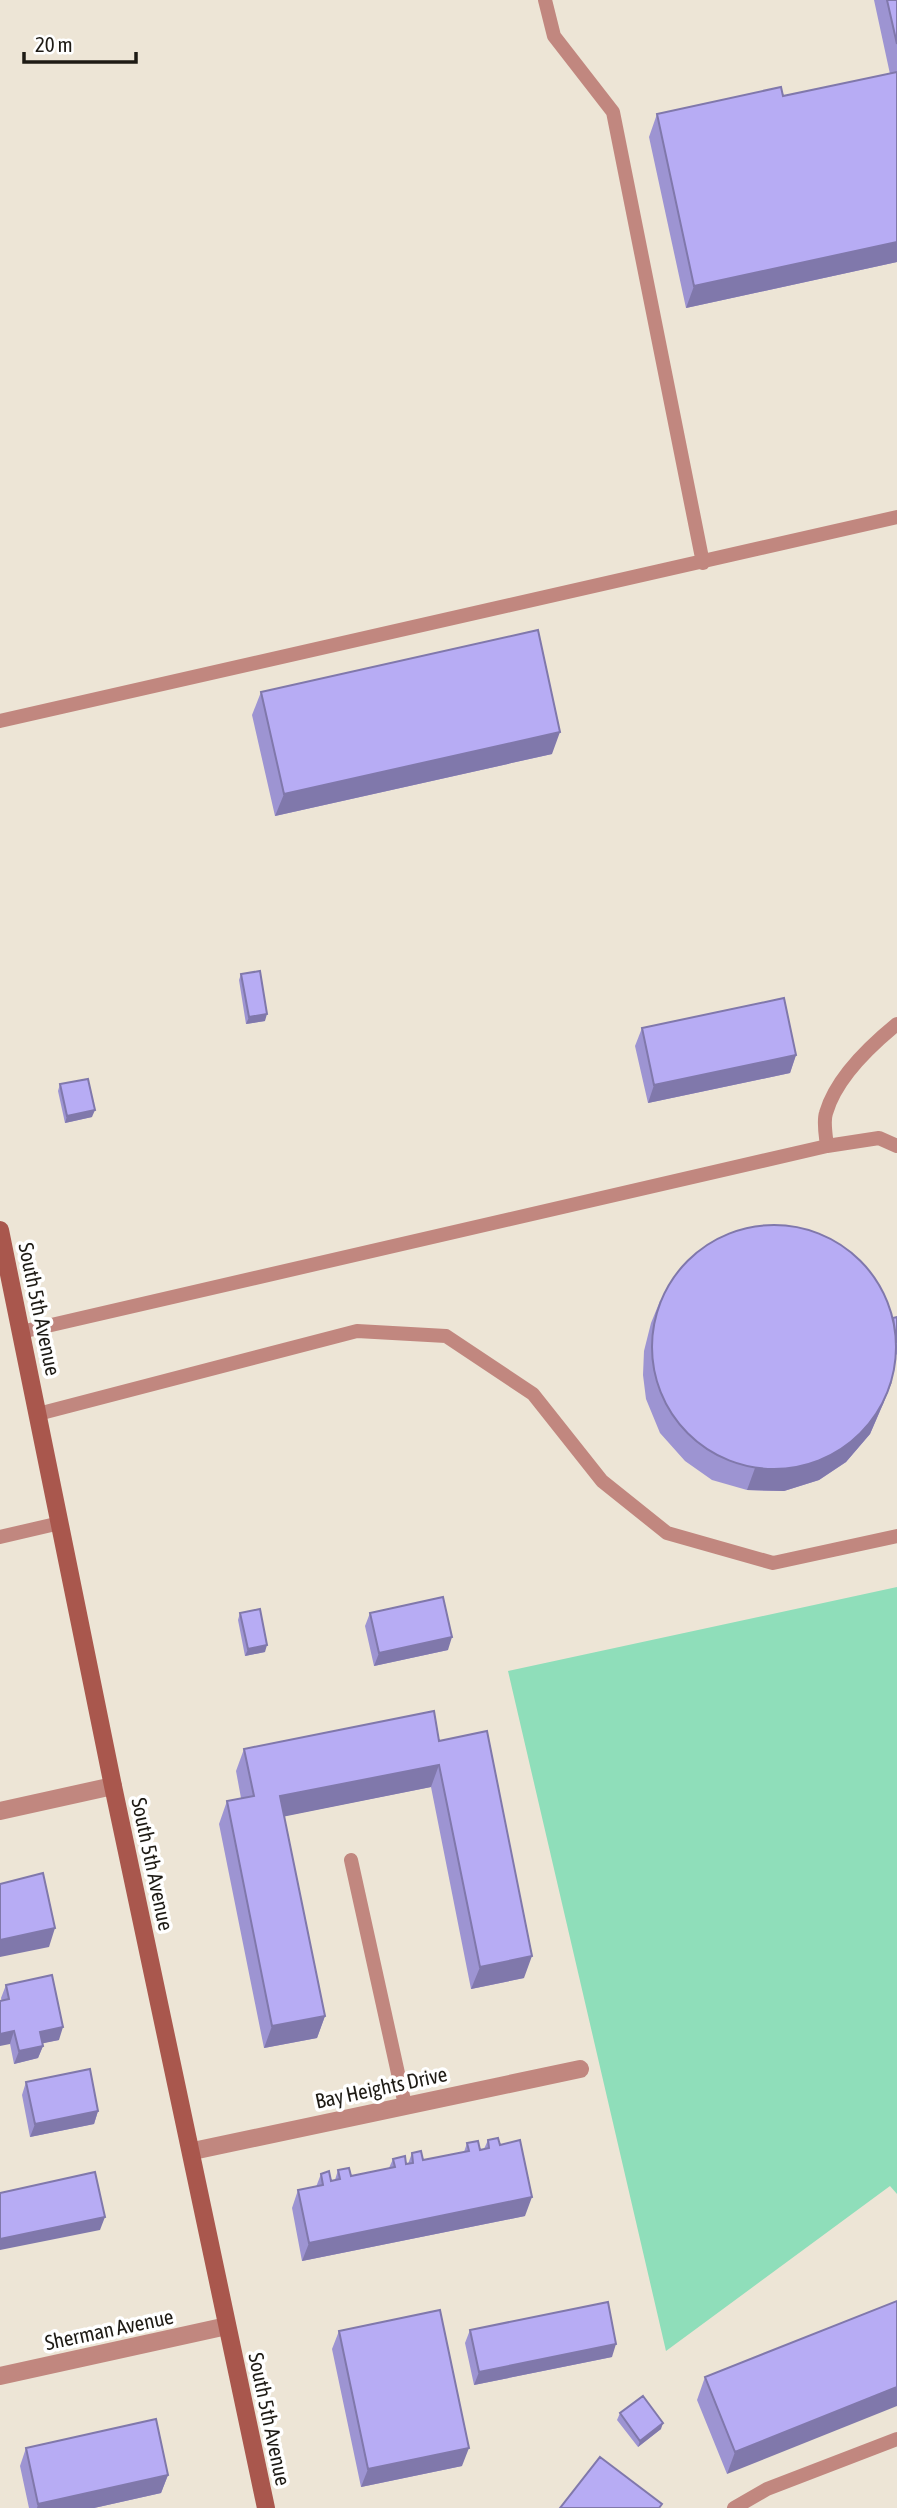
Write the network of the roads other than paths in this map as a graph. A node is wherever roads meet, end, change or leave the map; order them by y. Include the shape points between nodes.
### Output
1 (545, 0) edge
2 (897, 517) edge
3 (703, 563) junction
4 (0, 722) edge
5 (897, 1024) edge
6 (827, 1146) junction
7 (897, 1146) edge
8 (0, 1230) edge
9 (21, 1332) junction
10 (38, 1414) junction
11 (60, 1523) junction
12 (897, 1536) edge
13 (0, 1537) edge
14 (113, 1786) junction
15 (0, 1811) edge
16 (351, 1860) dead end
17 (580, 2069) dead end
18 (404, 2105) junction
19 (193, 2151) junction
20 (227, 2326) junction
21 (0, 2376) edge
22 (897, 2439) edge
23 (266, 2508) edge
24 (734, 2508) edge

1 - 3 lane via 554,36 613,111
2 - 3 lane
3 - 4 lane
5 - 6 lane via 870,1045 840,1086 825,1114
6 - 7 lane via 879,1138
6 - 9 lane
8 - 9 street, South 5th Avenue
9 - 10 street, South 5th Avenue
10 - 11 street, South 5th Avenue
10 - 12 lane via 356,1331 446,1336 533,1394 602,1480 667,1532 773,1563
11 - 13 lane
11 - 14 street, South 5th Avenue
14 - 15 street
14 - 19 street, South 5th Avenue
16 - 18 lane
17 - 18 street, Bay Heights Drive
18 - 19 street, Bay Heights Drive
19 - 20 street, South 5th Avenue
20 - 21 street, Sherman Avenue
20 - 23 street, South 5th Avenue
22 - 24 lane via 767,2489

